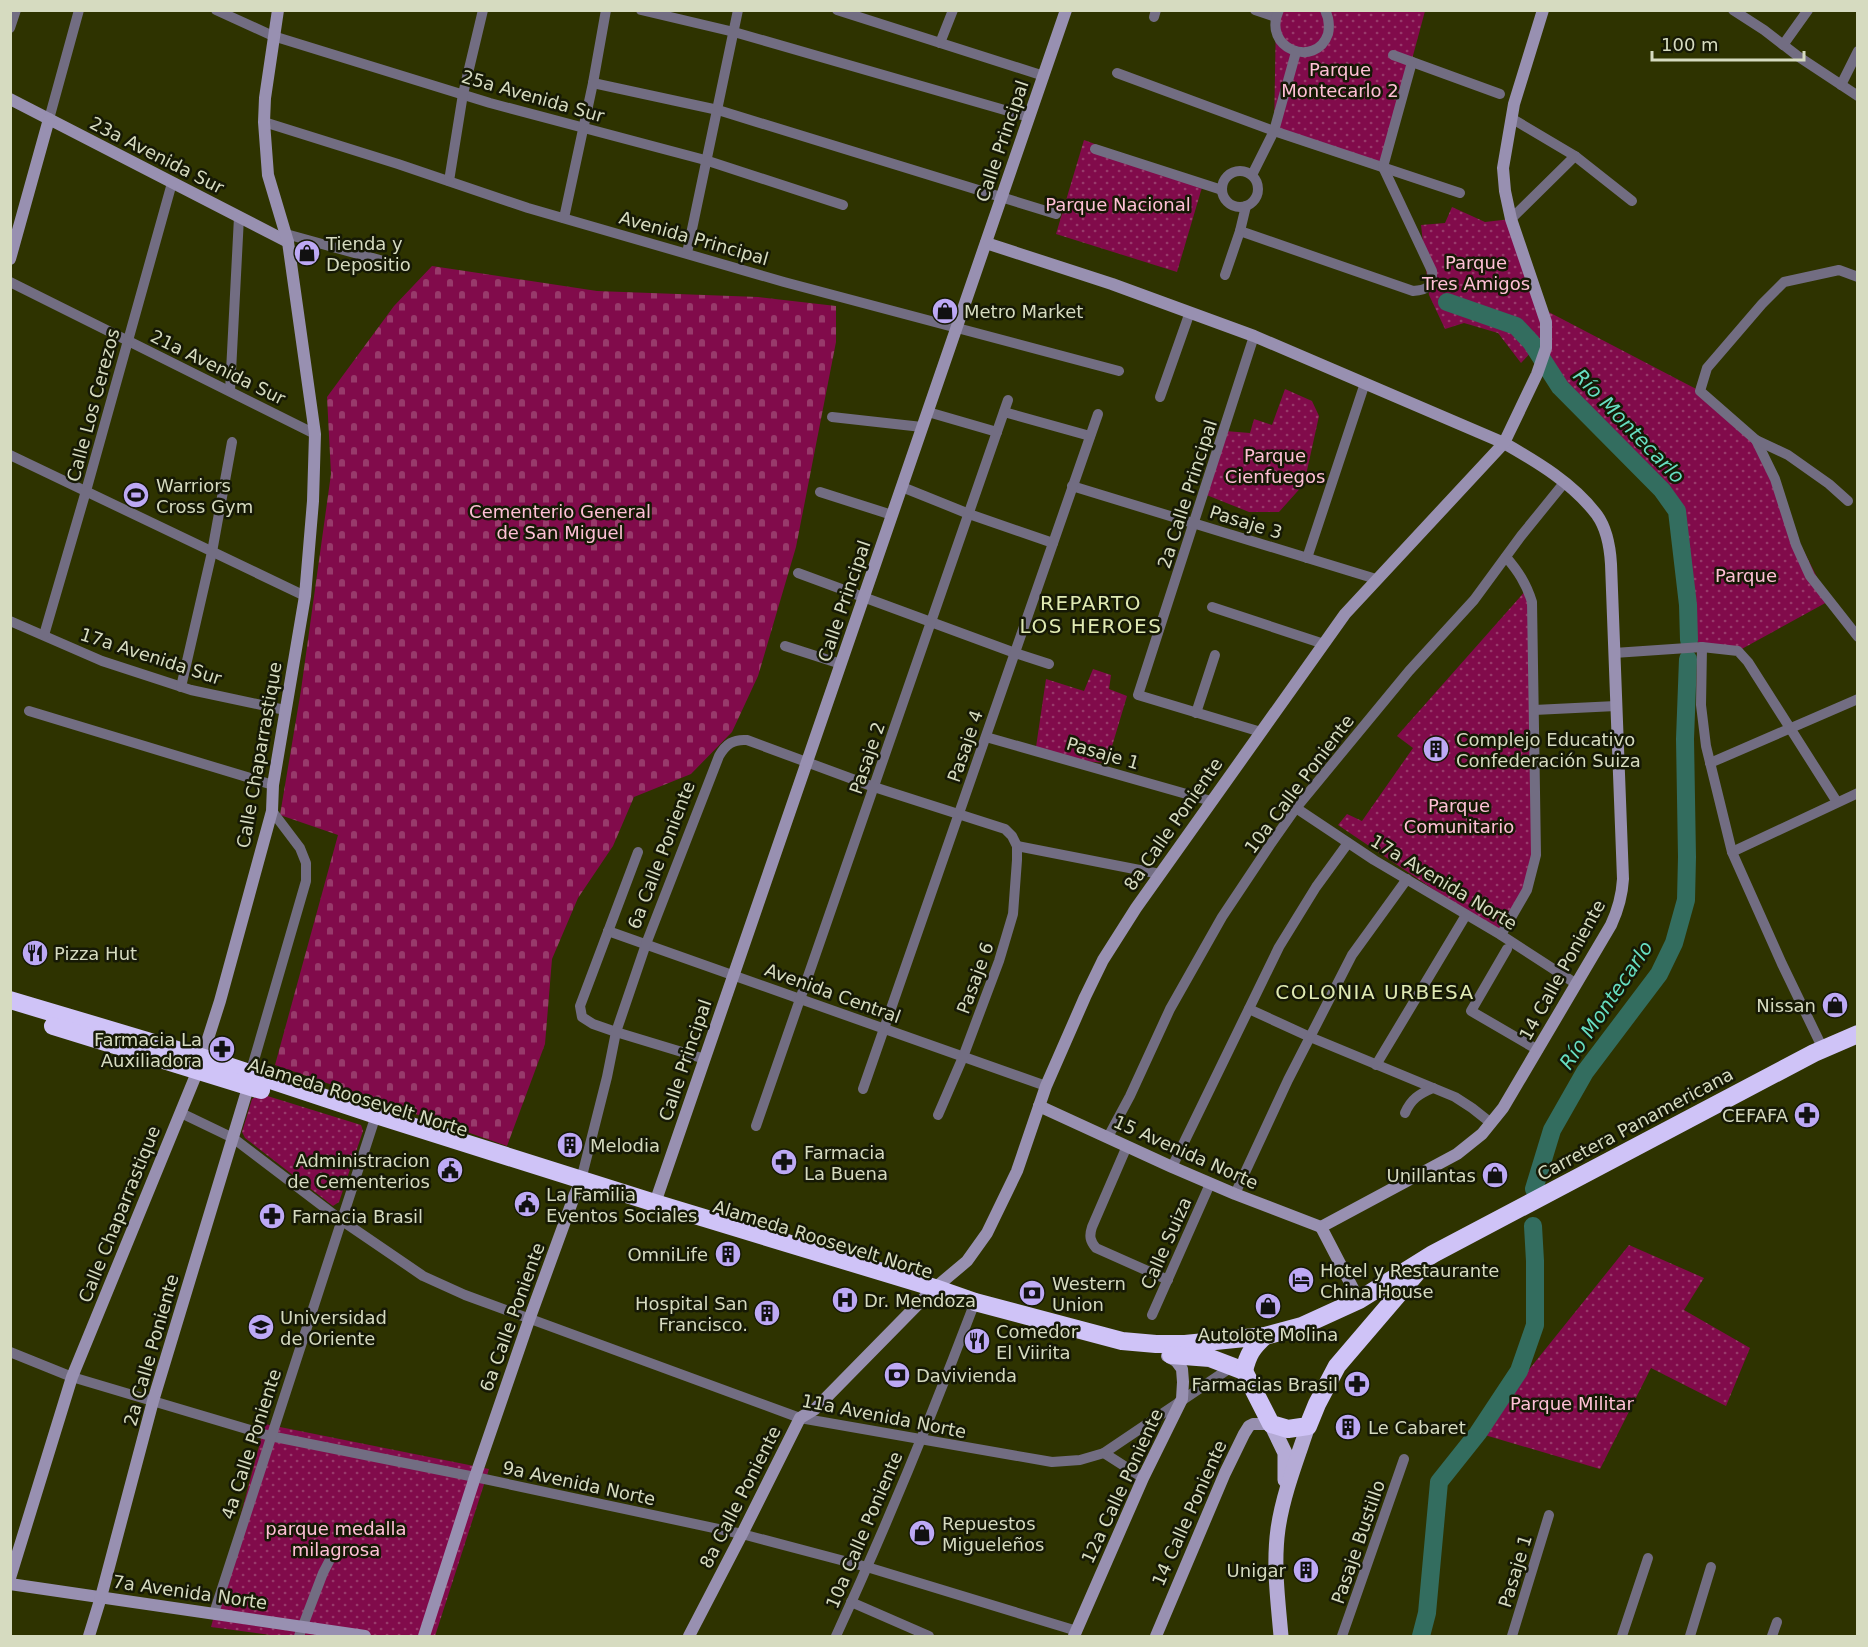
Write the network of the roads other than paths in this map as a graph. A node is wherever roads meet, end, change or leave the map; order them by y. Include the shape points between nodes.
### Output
1 (16, 10) edge
2 (79, 10) edge
3 (216, 10) edge
4 (278, 10) edge
5 (483, 10) edge
6 (606, 10) edge
7 (641, 10) edge
8 (738, 10) edge
9 (837, 10) edge
10 (953, 10) edge
11 (1066, 10) edge
12 (1255, 10) edge
13 (1325, 10) edge
14 (1543, 10) edge
15 (1808, 10) edge
16 (1737, 12) edge
17 (1278, 14) edge
18 (10, 28) edge
19 (734, 32) junction
20 (273, 36) junction
21 (940, 43) junction
22 (1783, 45) junction
23 (1857, 51) edge
24 (1296, 52) junction
25 (1393, 55) dead end
26 (1412, 62) junction
27 (1117, 73) dead end
28 (1044, 75) junction
29 (593, 83) junction
30 (1841, 85) junction
31 (463, 94) junction
32 (1500, 94) dead end
33 (1857, 96) edge
34 (10, 99) edge
35 (718, 111) junction
36 (1029, 117) junction
37 (1511, 118) junction
38 (48, 119) junction
39 (264, 122) junction
40 (583, 129) junction
41 (1275, 131) junction
42 (1095, 149) dead end
43 (1575, 156) junction
44 (705, 160) junction
45 (1383, 167) junction
46 (1252, 175) junction
47 (449, 181) junction
48 (172, 183) junction
49 (1222, 190) junction
50 (1460, 192) dead end
51 (1002, 196) junction
52 (1632, 201) dead end
53 (843, 205) dead end
54 (1246, 206) junction
55 (1056, 214) dead end
56 (239, 217) junction
57 (564, 218) junction
58 (1512, 219) junction
59 (1240, 231) junction
60 (287, 238) junction
61 (986, 243) junction
62 (687, 253) junction
63 (10, 259) edge
64 (387, 262) dead end
65 (1225, 274) dead end
66 (1857, 277) edge
67 (10, 282) edge
68 (1190, 312) junction
69 (956, 329) junction
70 (1254, 336) junction
71 (127, 340) junction
72 (1119, 371) dead end
73 (1365, 383) junction
74 (230, 392) junction
75 (1160, 397) dead end
76 (1008, 400) dead end
77 (928, 412) junction
78 (1004, 412) junction
79 (1098, 414) dead end
80 (832, 417) dead end
81 (922, 427) junction
82 (997, 432) junction
83 (315, 434) junction
84 (1090, 436) junction
85 (1756, 440) junction
86 (232, 442) dead end
87 (1504, 443) junction
88 (10, 454) edge
89 (1564, 483) junction
90 (1072, 486) junction
91 (902, 487) junction
92 (86, 491) junction
93 (820, 492) dead end
94 (1848, 501) dead end
95 (892, 514) junction
96 (969, 514) junction
97 (1195, 524) junction
98 (1053, 543) junction
99 (212, 552) junction
100 (1506, 557) junction
101 (1307, 558) junction
102 (798, 573) dead end
103 (1376, 579) junction
104 (305, 596) junction
105 (864, 598) junction
106 (1212, 607) dead end
107 (10, 621) edge
108 (931, 623) junction
109 (44, 636) junction
110 (1857, 637) edge
111 (1323, 644) junction
112 (785, 646) dead end
113 (1702, 647) junction
114 (1015, 653) junction
115 (1614, 653) junction
116 (1215, 655) dead end
117 (841, 664) junction
118 (1049, 664) dead end
119 (181, 687) junction
120 (1857, 699) edge
121 (1616, 706) junction
122 (285, 710) junction
123 (1534, 710) junction
124 (29, 711) dead end
125 (1196, 713) junction
126 (1790, 728) junction
127 (1261, 732) junction
128 (986, 737) junction
129 (807, 762) junction
130 (1710, 763) junction
131 (273, 785) junction
132 (874, 787) junction
133 (1857, 793) edge
134 (1211, 801) junction
135 (1837, 802) junction
136 (1296, 808) junction
137 (272, 812) junction
138 (958, 816) junction
139 (1348, 843) junction
140 (1017, 846) junction
141 (638, 852) dead end
142 (1732, 852) junction
143 (1160, 874) junction
144 (1407, 879) junction
145 (1466, 915) junction
146 (608, 931) junction
147 (1501, 935) junction
148 (646, 944) junction
149 (1507, 949) dead end
150 (734, 976) junction
151 (1575, 983) junction
152 (801, 999) junction
153 (10, 1000) edge
154 (1249, 1009) junction
155 (10, 1013) edge
156 (884, 1029) junction
157 (616, 1032) junction
158 (1857, 1034) edge
159 (1310, 1037) junction
160 (1823, 1049) junction
161 (1538, 1050) junction
162 (963, 1057) junction
163 (705, 1059) junction
164 (199, 1064) junction
165 (1376, 1065) junction
166 (251, 1078) junction
167 (1046, 1086) junction
168 (1433, 1088) junction
169 (863, 1089) dead end
170 (1039, 1107) junction
171 (181, 1113) junction
172 (1405, 1113) dead end
173 (938, 1115) dead end
174 (374, 1119) junction
175 (1491, 1124) junction
176 (756, 1126) dead end
177 (1108, 1137) junction
178 (233, 1138) junction
179 (1127, 1146) junction
180 (1172, 1167) junction
181 (581, 1183) junction
182 (1210, 1184) junction
183 (1235, 1194) junction
184 (655, 1203) junction
185 (341, 1220) junction
186 (1321, 1227) junction
187 (1433, 1254) junction
188 (1168, 1280) junction
189 (932, 1290) junction
190 (1359, 1300) junction
191 (974, 1305) junction
192 (1152, 1315) dead end
193 (529, 1320) junction
194 (1372, 1325) junction
195 (1265, 1336) junction
196 (10, 1352) edge
197 (1165, 1355) junction
198 (1239, 1368) junction
199 (72, 1377) junction
200 (1182, 1399) junction
201 (153, 1401) junction
202 (800, 1418) junction
203 (1271, 1425) junction
204 (1308, 1426) junction
205 (270, 1436) junction
206 (920, 1440) junction
207 (1104, 1453) junction
208 (1404, 1459) dead end
209 (475, 1478) junction
210 (1143, 1478) junction
211 (1284, 1501) junction
212 (1549, 1515) dead end
213 (742, 1534) junction
214 (335, 1550) dead end
215 (1648, 1558) dead end
216 (867, 1567) junction
217 (1711, 1567) dead end
218 (10, 1578) edge
219 (10, 1584) edge
220 (101, 1597) junction
221 (851, 1602) junction
222 (214, 1613) junction
223 (1777, 1622) dead end
224 (300, 1632) edge
225 (1075, 1634) edge
226 (89, 1636) edge
227 (365, 1636) edge
228 (424, 1636) edge
229 (688, 1636) edge
230 (836, 1636) edge
231 (929, 1636) edge
232 (1156, 1636) edge
233 (1281, 1636) edge
234 (1342, 1636) edge
235 (1512, 1636) edge
236 (1622, 1636) edge
237 (1690, 1636) edge
238 (1772, 1636) edge

1 - 18 street
2 - 38 street
3 - 20 street, 25a Avenida Sur
4 - 20 street, Calle Chaparrastique
5 - 31 street
6 - 29 street
7 - 19 street
8 - 19 street
9 - 21 street
10 - 21 street
11 - 28 street, Calle Principal
12 - 17 street
13 - 24 street via 1329,21 1326,38 1313,50
14 - 37 street, 8a Calle Poniente
15 - 22 street
16 - 22 street
17 - 24 street via 1277,35 1281,43
19 - 35 street
19 - 36 street
20 - 31 street, 25a Avenida Sur
20 - 39 street, Calle Chaparrastique
21 - 28 street
22 - 30 street
23 - 30 street
24 - 41 street
25 - 26 street
26 - 32 street
26 - 45 street
27 - 41 street
28 - 36 street, Calle Principal
29 - 35 street
29 - 40 street
30 - 33 street
31 - 40 street, 25a Avenida Sur
31 - 47 street
34 - 38 street, 23a Avenida Sur
35 - 44 street
35 - 51 street
36 - 51 street, Calle Principal
37 - 43 street
37 - 58 street, 8a Calle Poniente via 1503,168
38 - 48 street, 23a Avenida Sur
38 - 63 street
39 - 47 street, Avenida Principal
39 - 60 street, Calle Chaparrastique via 268,175
40 - 44 street, 25a Avenida Sur
40 - 57 street
41 - 45 street
41 - 46 street
42 - 49 street
43 - 52 street
43 - 58 street
44 - 53 street, 25a Avenida Sur
44 - 62 street
45 - 50 street
45 - 59 street via 1432,271 1430,285 1423,290 1413,291
46 - 49 street via 1232,172 1224,180
46 - 54 street via 1257,181 1257,196
47 - 57 street, Avenida Principal
48 - 56 street, 23a Avenida Sur
48 - 71 street, Calle Los Cerezos
49 - 54 street via 1226,201 1235,207
51 - 55 street
51 - 61 street, Calle Principal
54 - 59 street
56 - 60 street, 23a Avenida Sur
56 - 74 street
57 - 62 street, Avenida Principal
58 - 87 street, 8a Calle Poniente via 1546,322 1546,348
59 - 65 street
60 - 64 street
60 - 83 street, Calle Chaparrastique
61 - 68 street
61 - 69 street, Calle Principal
62 - 69 street, Avenida Principal
66 - 85 street via 1839,270 1784,282 1707,369 1700,391
67 - 71 street, 21a Avenida Sur
68 - 70 street
68 - 75 street
69 - 72 street, Avenida Principal
69 - 77 street, Calle Principal
70 - 73 street
70 - 97 street, 2a Calle Principal
71 - 74 street, 21a Avenida Sur
71 - 92 street, Calle Los Cerezos
73 - 87 street
73 - 101 street
74 - 83 street, 21a Avenida Sur
76 - 78 street, Pasaje 2
77 - 81 street, Calle Principal
77 - 82 street
78 - 82 street, Pasaje 2
78 - 84 street
79 - 84 street, Pasaje 4
80 - 81 street
81 - 91 street, Calle Principal
82 - 96 street, Pasaje 2
83 - 104 street, Calle Chaparrastique
84 - 90 street, Pasaje 4
85 - 94 street via 1788,455
85 - 110 street via 1775,479 1810,576
86 - 99 street
87 - 89 street via 1538,462
87 - 103 street, 8a Calle Poniente
88 - 92 street
89 - 100 street, 10a Calle Poniente
89 - 115 street, 14 Calle Poniente via 1598,516 1606,533
90 - 97 street, Pasaje 3
90 - 98 street, Pasaje 4
91 - 95 street, Calle Principal
91 - 96 street
92 - 99 street
92 - 109 street, Calle Los Cerezos
93 - 95 street
95 - 105 street, Calle Principal
96 - 98 street
96 - 108 street, Pasaje 2
97 - 101 street, Pasaje 3
97 - 125 street, 2a Calle Principal via 1138,695
98 - 114 street, Pasaje 4
99 - 104 street
99 - 119 street
100 - 123 street via 1520,574 1532,602
100 - 136 street, 10a Calle Poniente via 1474,600 1409,671
101 - 103 street, Pasaje 3
102 - 105 street
103 - 111 street, 8a Calle Poniente
104 - 122 street, Calle Chaparrastique
105 - 108 street
105 - 117 street, Calle Principal
106 - 111 street
107 - 109 street, 17a Avenida Sur
108 - 114 street
108 - 132 street, Pasaje 2
109 - 119 street, 17a Avenida Sur via 102,661
111 - 127 street, 8a Calle Poniente
112 - 117 street
113 - 115 street
113 - 126 street via 1738,651
113 - 130 street via 1701,705
114 - 118 street
114 - 128 street, Pasaje 4
115 - 121 street, 14 Calle Poniente
116 - 125 street
117 - 129 street, Calle Principal
119 - 122 street, 17a Avenida Sur
120 - 126 street
121 - 123 street
121 - 151 street, 14 Calle Poniente via 1622,895 1611,925
122 - 131 street, Calle Chaparrastique
123 - 147 street via 1536,855 1527,890
124 - 131 street
125 - 127 street
126 - 130 street
126 - 135 street
127 - 134 street, 8a Calle Poniente
128 - 134 street, Pasaje 1
128 - 138 street, Pasaje 4
129 - 132 street
129 - 148 street, 6a Calle Poniente via 747,740 724,747
129 - 150 street, Calle Principal
130 - 142 street
131 - 137 street, Calle Chaparrastique
132 - 138 street
132 - 152 street, Pasaje 2
133 - 135 street
134 - 143 street, 8a Calle Poniente
135 - 142 street
136 - 139 street, 17a Avenida Norte
136 - 177 street, 10a Calle Poniente via 1216,927 1170,1009
137 - 164 street, Calle Chaparrastique
137 - 166 street, 2a Calle Poniente via 300,848 306,863 306,881
138 - 140 street via 1005,830
138 - 156 street, Pasaje 4
139 - 144 street, 17a Avenida Norte
139 - 154 street via 1279,947
140 - 143 street
140 - 162 street, Pasaje 6 via 1013,914
141 - 146 street
142 - 160 street
143 - 167 street, 8a Calle Poniente via 1103,960
144 - 145 street, 17a Avenida Norte
144 - 159 street via 1352,955
145 - 147 street, 17a Avenida Norte
145 - 165 street
146 - 148 street, Avenida Central
146 - 157 street via 580,1012 587,1021
147 - 151 street, 17a Avenida Norte
148 - 150 street, Avenida Central
148 - 157 street, 6a Calle Poniente
149 - 161 street via 1471,1011
150 - 152 street, Avenida Central
150 - 163 street, Calle Principal
151 - 161 street, 14 Calle Poniente
152 - 156 street, Avenida Central
152 - 176 street, Pasaje 2
153 - 164 highway
154 - 159 street
154 - 180 street
155 - 164 highway
156 - 162 street, Avenida Central
156 - 169 street, Pasaje 4
157 - 163 street
157 - 181 street, 6a Calle Poniente
158 - 160 highway, Carretera Panamericana
159 - 165 street
159 - 183 street
160 - 187 highway, Carretera Panamericana
161 - 175 street, 14 Calle Poniente
162 - 167 street, Avenida Central
162 - 173 street, Pasaje 6
163 - 184 street, Calle Principal
164 - 166 highway, Alameda Roosevelt Norte
164 - 171 street, Calle Chaparrastique
165 - 168 street
166 - 174 highway, Alameda Roosevelt Norte
166 - 178 street, 2a Calle Poniente
167 - 170 street, 8a Calle Poniente
168 - 172 street via 1416,1096
168 - 175 street via 1464,1102
170 - 177 street, 15 Avenida Norte
170 - 189 street, 8a Calle Poniente via 1017,1171 987,1233 967,1261
171 - 178 street, 11a Avenida Norte
171 - 199 street, Calle Chaparrastique
174 - 181 highway, Alameda Roosevelt Norte
174 - 185 street, 4a Calle Poniente
175 - 186 street, 14 Calle Poniente via 1457,1154
177 - 179 street, 15 Avenida Norte
178 - 185 street, 11a Avenida Norte
178 - 201 street, 2a Calle Poniente
179 - 180 street, 15 Avenida Norte
179 - 188 street via 1092,1227 1091,1242 1096,1248
180 - 182 street, 15 Avenida Norte
181 - 184 highway, Alameda Roosevelt Norte
181 - 189 highway, Alameda Roosevelt Norte via 806,1258
181 - 193 street, 6a Calle Poniente
182 - 183 street, 15 Avenida Norte
182 - 188 street, Calle Suiza
183 - 186 street, 15 Avenida Norte
184 - 189 highway, Alameda Roosevelt Norte
185 - 193 street, 11a Avenida Norte via 423,1276
185 - 205 street, 4a Calle Poniente
186 - 190 street
187 - 190 highway, Carretera Panamericana
187 - 194 highway, Carretera Panamericana
188 - 192 street, Calle Suiza
189 - 191 highway, Alameda Roosevelt Norte
189 - 202 street, 8a Calle Poniente via 815,1409
190 - 194 highway
190 - 195 highway, Carretera Panamericana via 1302,1326
191 - 195 highway, Alameda Roosevelt Norte via 1122,1341 1185,1344
191 - 197 highway, Alameda Roosevelt Norte via 1103,1347
191 - 206 street, 10a Calle Poniente
193 - 202 street, 11a Avenida Norte
193 - 209 street, 6a Calle Poniente
194 - 204 highway, Carretera Panamericana via 1337,1366
195 - 198 highway via 1253,1346
196 - 199 street, 9a Avenida Norte
197 - 198 highway, Alameda Roosevelt Norte via 1210,1358
197 - 200 street, 12a Calle Poniente via 1182,1369
198 - 200 street, 11a Avenida Norte
198 - 203 highway
199 - 201 street, 9a Avenida Norte
199 - 218 street, Calle Chaparrastique
200 - 207 street, 11a Avenida Norte
200 - 210 street, 12a Calle Poniente
201 - 205 street, 9a Avenida Norte
201 - 220 street, 2a Calle Poniente
202 - 206 street, 11a Avenida Norte
202 - 213 street, 8a Calle Poniente
203 - 204 highway via 1288,1430
203 - 211 main road via 1285,1453
203 - 232 street, 14 Calle Poniente via 1253,1424 1244,1434
204 - 211 main road
205 - 209 street, 9a Avenida Norte
205 - 222 street, 4a Calle Poniente
206 - 207 street, 11a Avenida Norte via 1052,1462
206 - 216 street, 10a Calle Poniente
207 - 210 street
208 - 234 street, Pasaje Bustillo
209 - 213 street, 9a Avenida Norte
209 - 228 street, 6a Calle Poniente
210 - 225 street, 12a Calle Poniente
211 - 233 main road via 1275,1566
212 - 235 street, Pasaje 1
213 - 216 street, 9a Avenida Norte
213 - 229 street, 8a Calle Poniente
214 - 224 street
215 - 236 street
216 - 221 street, 10a Calle Poniente
216 - 225 street, 9a Avenida Norte
217 - 237 street
219 - 220 street, 7a Avenida Norte
220 - 222 street, 7a Avenida Norte
220 - 226 street, 2a Calle Poniente
221 - 230 street, 10a Calle Poniente
221 - 231 street
222 - 224 street, 7a Avenida Norte
223 - 238 street
224 - 227 street, 7a Avenida Norte

